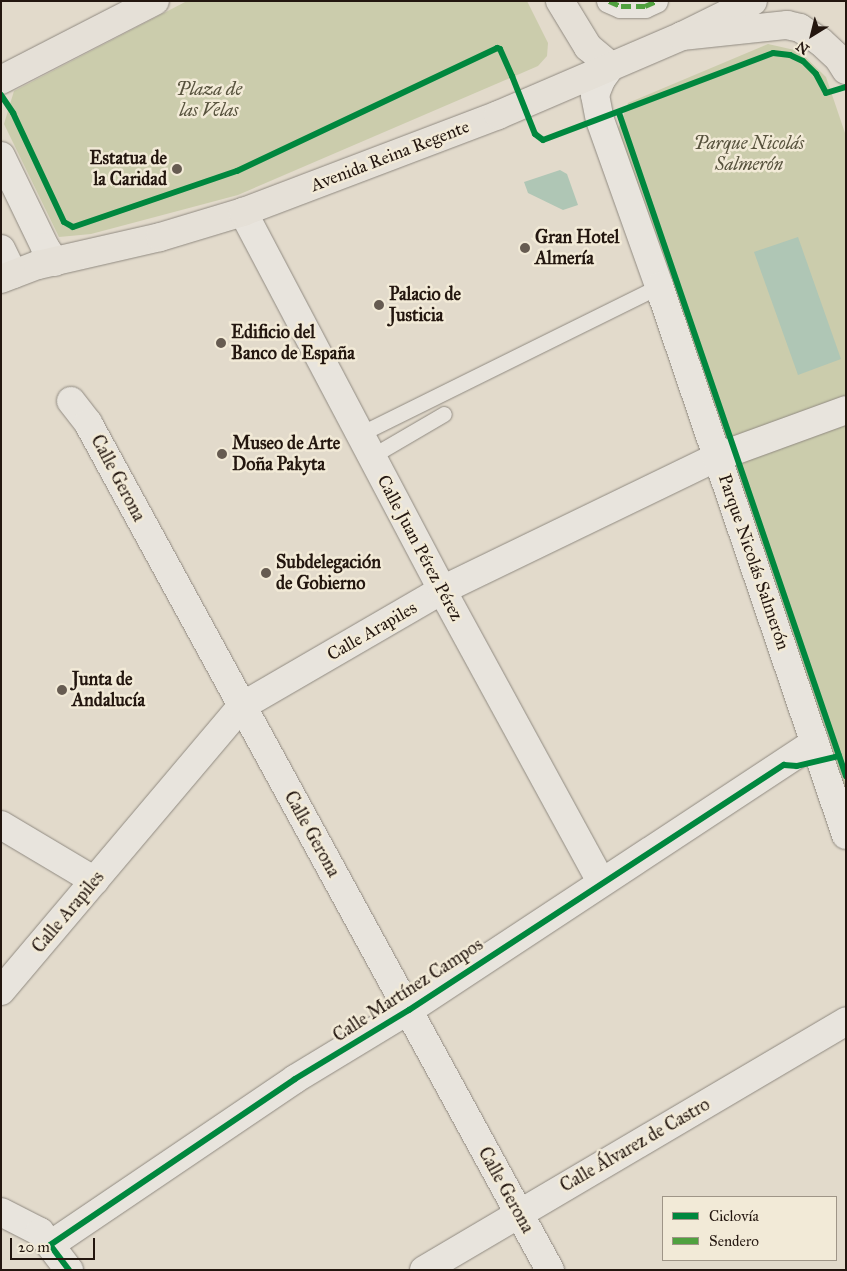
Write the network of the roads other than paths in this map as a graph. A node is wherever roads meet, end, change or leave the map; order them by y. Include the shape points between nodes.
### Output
1 (155, 1) edge
2 (560, 1) edge
3 (609, 1) edge
4 (656, 1) edge
5 (753, 1) edge
6 (682, 36) junction
7 (612, 66) junction
8 (846, 70) edge
9 (1, 80) edge
10 (1, 156) edge
11 (243, 212) junction
12 (1, 250) edge
13 (55, 262) junction
14 (7, 277) edge
15 (659, 286) junction
16 (71, 401) dead end
17 (846, 410) edge
18 (444, 414) dead end
19 (366, 445) junction
20 (718, 457) junction
21 (442, 590) junction
22 (242, 706) junction
23 (815, 742) junction
24 (1, 825) edge
25 (846, 835) edge
26 (95, 880) junction
27 (601, 882) junction
28 (1, 991) edge
29 (409, 1010) junction
30 (846, 1021) edge
31 (1, 1212) edge
32 (518, 1213) junction
33 (50, 1245) junction
34 (69, 1270) edge
35 (424, 1270) edge
36 (550, 1270) edge

1 - 9 main road
2 - 7 main road via 588,47
3 - 4 street via 621,6 645,6
5 - 6 main road, Avenida Reina Regente
6 - 7 main road, Avenida Reina Regente
6 - 8 main road via 787,25 800,28 821,42
7 - 11 main road, Avenida Reina Regente via 498,115
7 - 15 street, Parque Nicolás Salmerón via 595,95 600,120
10 - 13 street
11 - 13 main road, Avenida Reina Regente via 160,237
11 - 19 street, Calle Juan Pérez Pérez
12 - 14 street
13 - 14 main road, Avenida Reina Regente
15 - 19 lane
15 - 20 street, Parque Nicolás Salmerón
16 - 22 street, Calle Gerona via 93,431
17 - 20 street, Calle Arapiles
18 - 19 lane
19 - 21 street, Calle Juan Pérez Pérez
20 - 21 street, Calle Arapiles
20 - 23 street, Parque Nicolás Salmerón
21 - 22 street, Calle Arapiles
21 - 27 street, Calle Juan Pérez Pérez
22 - 26 street, Calle Arapiles
22 - 29 street, Calle Gerona
23 - 25 street, Parque Nicolás Salmerón
23 - 27 street, Calle Martínez Campos
24 - 26 street
26 - 28 street, Calle Arapiles
27 - 29 street, Calle Martínez Campos
29 - 32 street, Calle Gerona
29 - 33 street, Calle Martínez Campos via 295,1079
30 - 32 street, Calle Álvarez de Castro
31 - 33 street via 40,1232
32 - 35 street, Calle Álvarez de Castro
32 - 36 street, Calle Gerona
33 - 34 street

